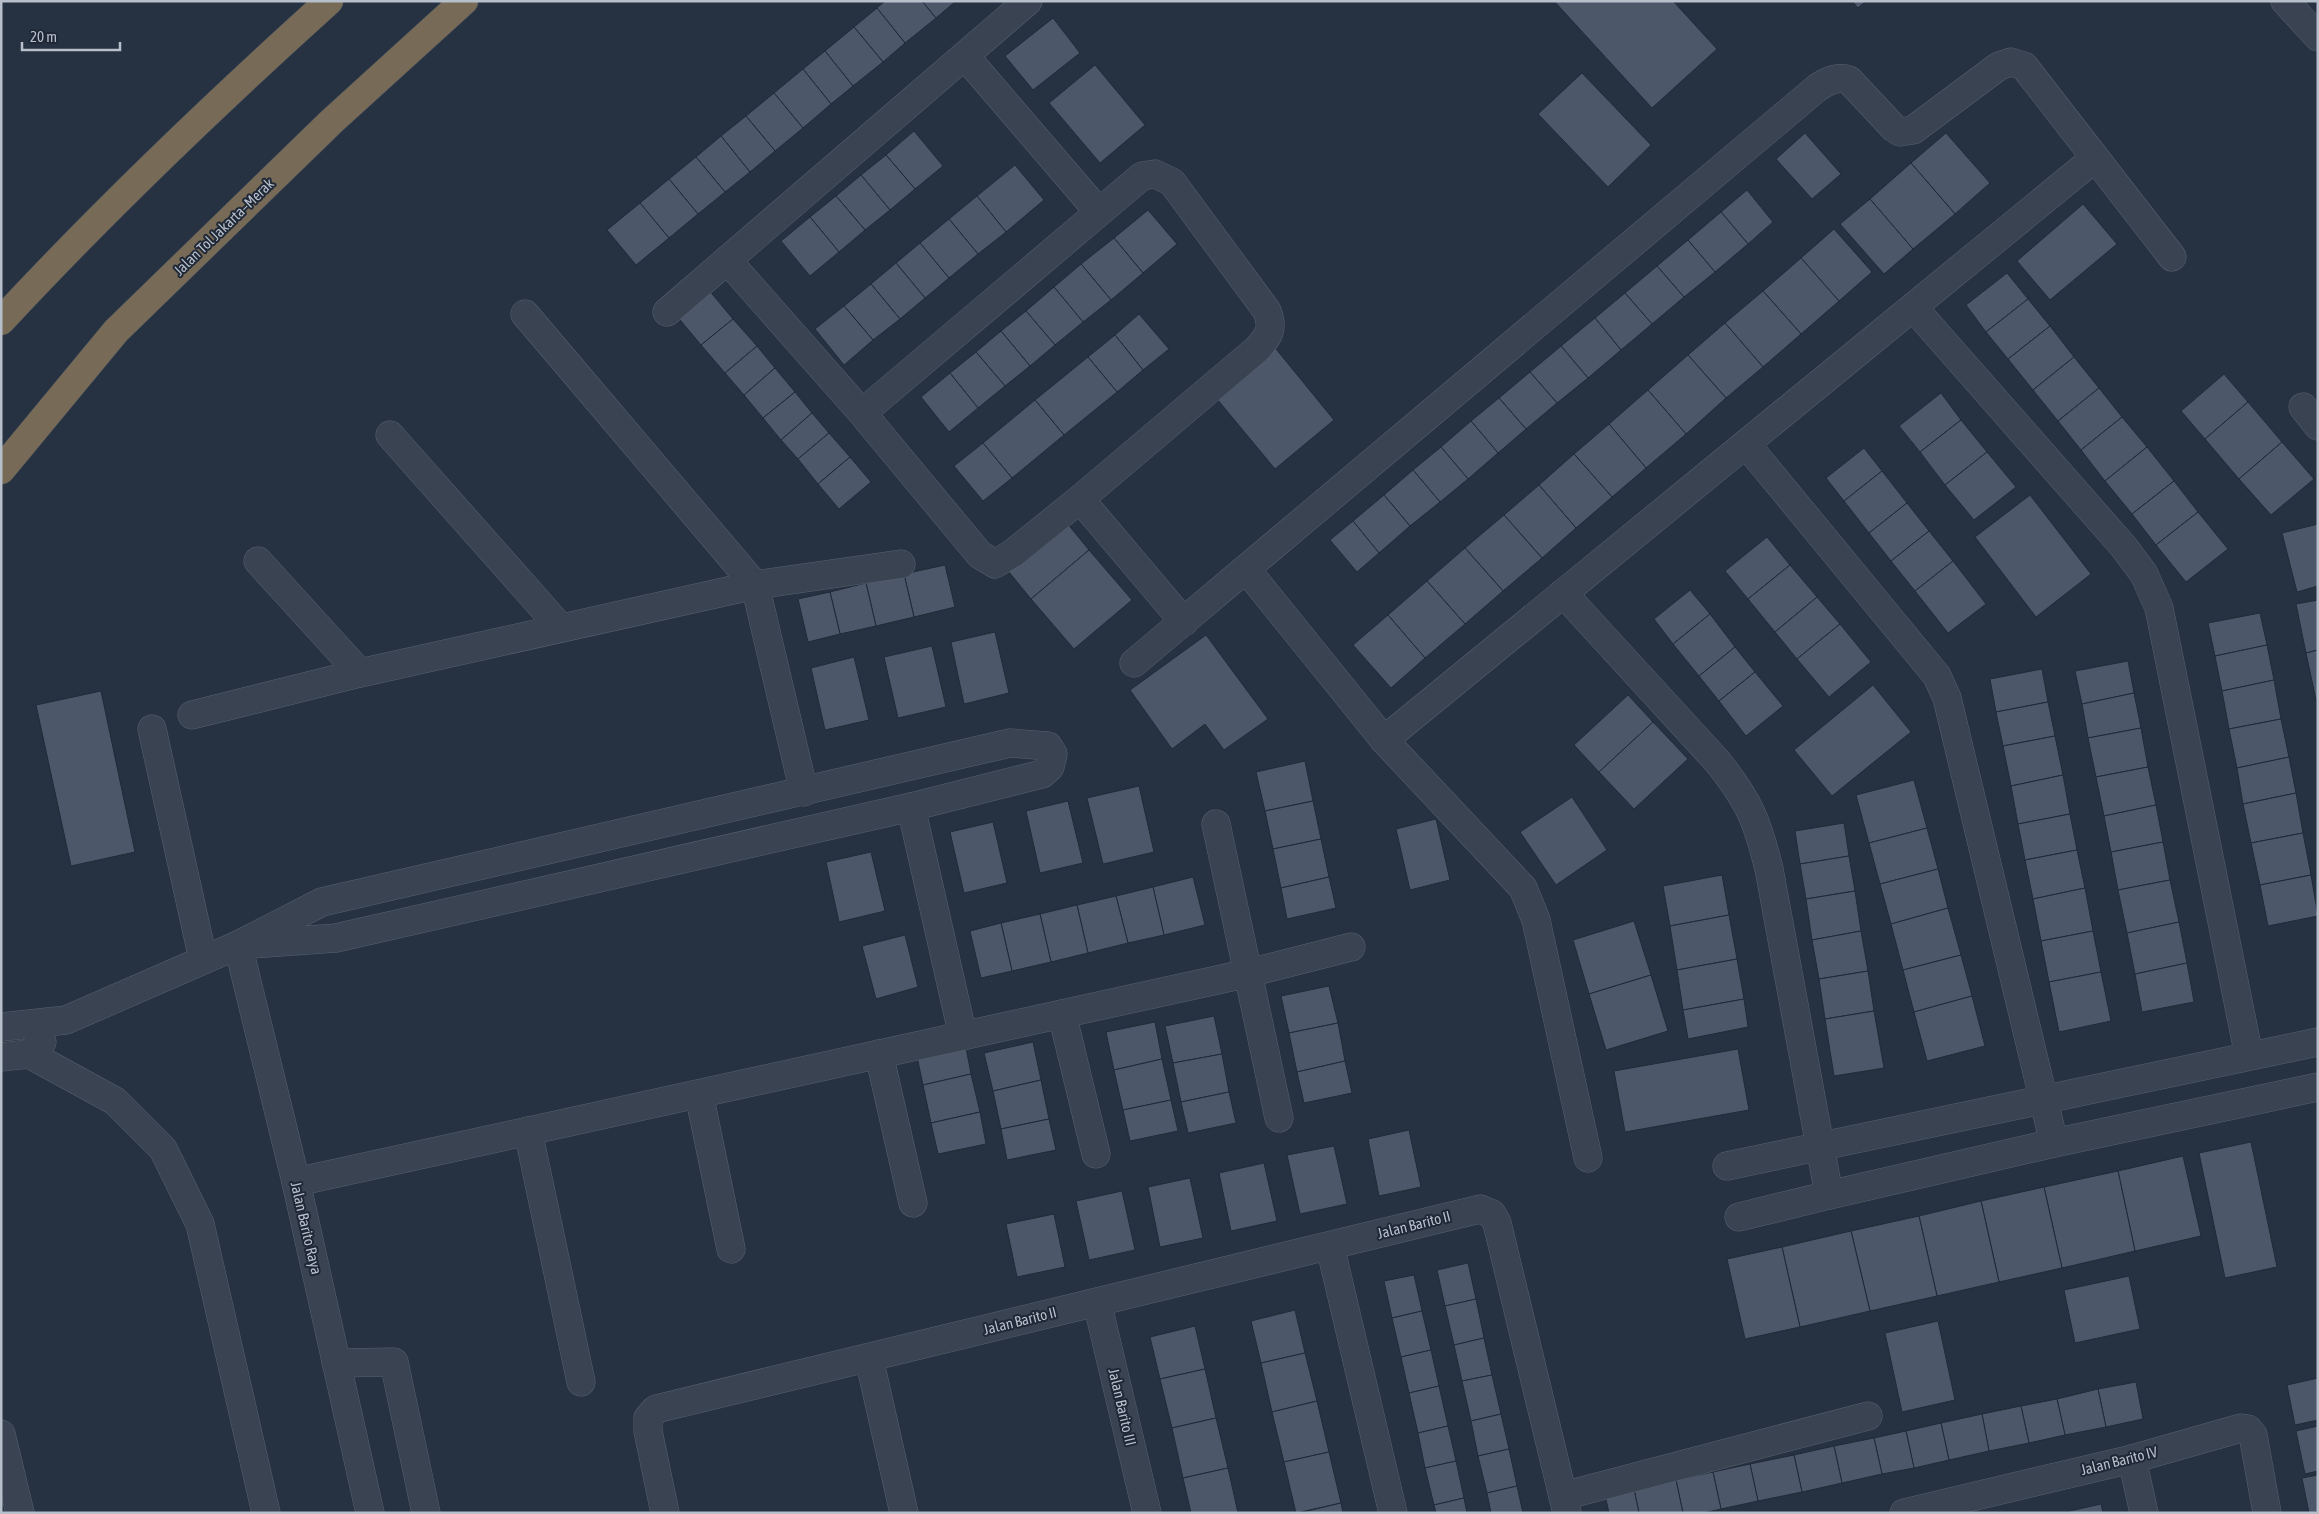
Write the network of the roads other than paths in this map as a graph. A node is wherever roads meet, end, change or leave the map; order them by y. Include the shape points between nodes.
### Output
1 (329, 1) edge
2 (464, 1) edge
3 (1028, 1) edge
4 (2284, 1) edge
5 (2318, 37) edge
6 (965, 56) junction
7 (2095, 158) junction
8 (1098, 211) junction
9 (2172, 257) dead end
10 (727, 260) junction
11 (1913, 307) junction
12 (667, 312) dead end
13 (525, 314) dead end
14 (1, 321) edge
15 (862, 413) junction
16 (390, 436) dead end
17 (1746, 444) junction
18 (1, 470) edge
19 (1080, 499) junction
20 (258, 561) dead end
21 (901, 564) dead end
22 (1246, 569) junction
23 (755, 585) junction
24 (1563, 593) junction
25 (1184, 622) junction
26 (561, 628) junction
27 (1134, 663) dead end
28 (360, 674) junction
29 (192, 715) dead end
30 (152, 728) dead end
31 (1384, 740) junction
32 (804, 792) junction
33 (911, 806) junction
34 (1216, 824) dead end
35 (528, 855) junction
36 (539, 892) junction
37 (238, 945) junction
38 (1351, 947) dead end
39 (203, 959) junction
40 (1249, 973) junction
41 (1062, 1014) junction
42 (70, 1019) junction
43 (1, 1027) edge
44 (962, 1036) junction
45 (2318, 1042) edge
46 (29, 1054) junction
47 (879, 1054) junction
48 (2249, 1056) junction
49 (1, 1058) edge
50 (2318, 1087) edge
51 (699, 1094) junction
52 (2043, 1099) junction
53 (1278, 1118) dead end
54 (528, 1131) junction
55 (2054, 1143) junction
56 (1821, 1145) junction
57 (1096, 1154) dead end
58 (1588, 1158) dead end
59 (1727, 1166) dead end
60 (296, 1182) junction
61 (1829, 1195) junction
62 (913, 1203) dead end
63 (1739, 1216) dead end
64 (1330, 1246) junction
65 (731, 1249) dead end
66 (1098, 1302) junction
67 (868, 1358) junction
68 (336, 1363) junction
69 (581, 1382) dead end
70 (1868, 1416) dead end
71 (1, 1434) edge
72 (2132, 1459) junction
73 (1565, 1504) edge
74 (20, 1513) edge
75 (266, 1513) edge
76 (370, 1513) edge
77 (426, 1513) edge
78 (665, 1513) edge
79 (904, 1513) edge
80 (1147, 1513) edge
81 (1394, 1513) edge
82 (1904, 1513) edge
83 (2144, 1513) edge
84 (2267, 1513) edge

1 - 14 highway via 59,260
2 - 18 highway, Jalan Tol Jakarta–Merak via 332,121 116,331
3 - 6 street
4 - 5 street
6 - 8 street
6 - 10 street
7 - 9 street
7 - 11 street
7 - 22 street via 2030,71 2016,63 1998,66 1913,130 1903,132 1894,128 1849,80 1842,78 1824,83
8 - 15 street
8 - 19 street via 1142,176 1155,174 1165,177 1172,182 1272,322 1270,336 1257,349
10 - 12 street
10 - 15 street
11 - 17 street
11 - 48 street via 2144,574 2159,608
13 - 23 street
15 - 19 street via 980,555 995,564
16 - 26 street
17 - 24 street
17 - 52 street via 1937,676 1949,707
19 - 25 street
20 - 28 street
21 - 23 street
22 - 25 street
22 - 31 street
23 - 26 street
23 - 32 street
24 - 31 street
24 - 56 street via 1717,761 1741,791 1758,824 1770,869
25 - 27 street
26 - 28 street
28 - 29 street
30 - 39 street
31 - 58 street via 1527,894 1536,920
32 - 33 street via 1010,743 1048,746 1053,754 1050,767 1042,774
32 - 35 street
33 - 36 street
33 - 44 street
34 - 40 street
35 - 36 street
35 - 37 street via 322,902
36 - 37 street via 336,938
37 - 39 street
37 - 60 street, Jalan Barito Raya
38 - 40 street
39 - 42 street
40 - 41 street
40 - 53 street
41 - 44 street
41 - 57 street
42 - 43 street
42 - 46 street
44 - 47 street
45 - 48 street
46 - 49 street
46 - 75 street via 115,1101 163,1149 200,1224
47 - 51 street
47 - 62 street
48 - 52 street
50 - 55 street
51 - 54 street
51 - 65 street
52 - 55 street
52 - 56 street
54 - 60 street
54 - 69 street
55 - 61 street
56 - 59 street
56 - 61 street
60 - 68 street, Jalan Barito Raya
61 - 63 street
64 - 66 street, Jalan Barito II
64 - 73 street, Jalan Barito II via 1480,1209 1489,1212 1497,1223
64 - 81 street
66 - 67 street, Jalan Barito II
66 - 80 street, Jalan Barito III
67 - 78 street, Jalan Barito II via 656,1409 648,1418 648,1431
67 - 79 street
68 - 76 street, Jalan Barito Raya
68 - 77 street via 394,1362
70 - 73 street
71 - 74 street
72 - 82 street, Jalan Barito IV
72 - 83 street
72 - 84 street, Jalan Barito IV via 2248,1428 2253,1435

